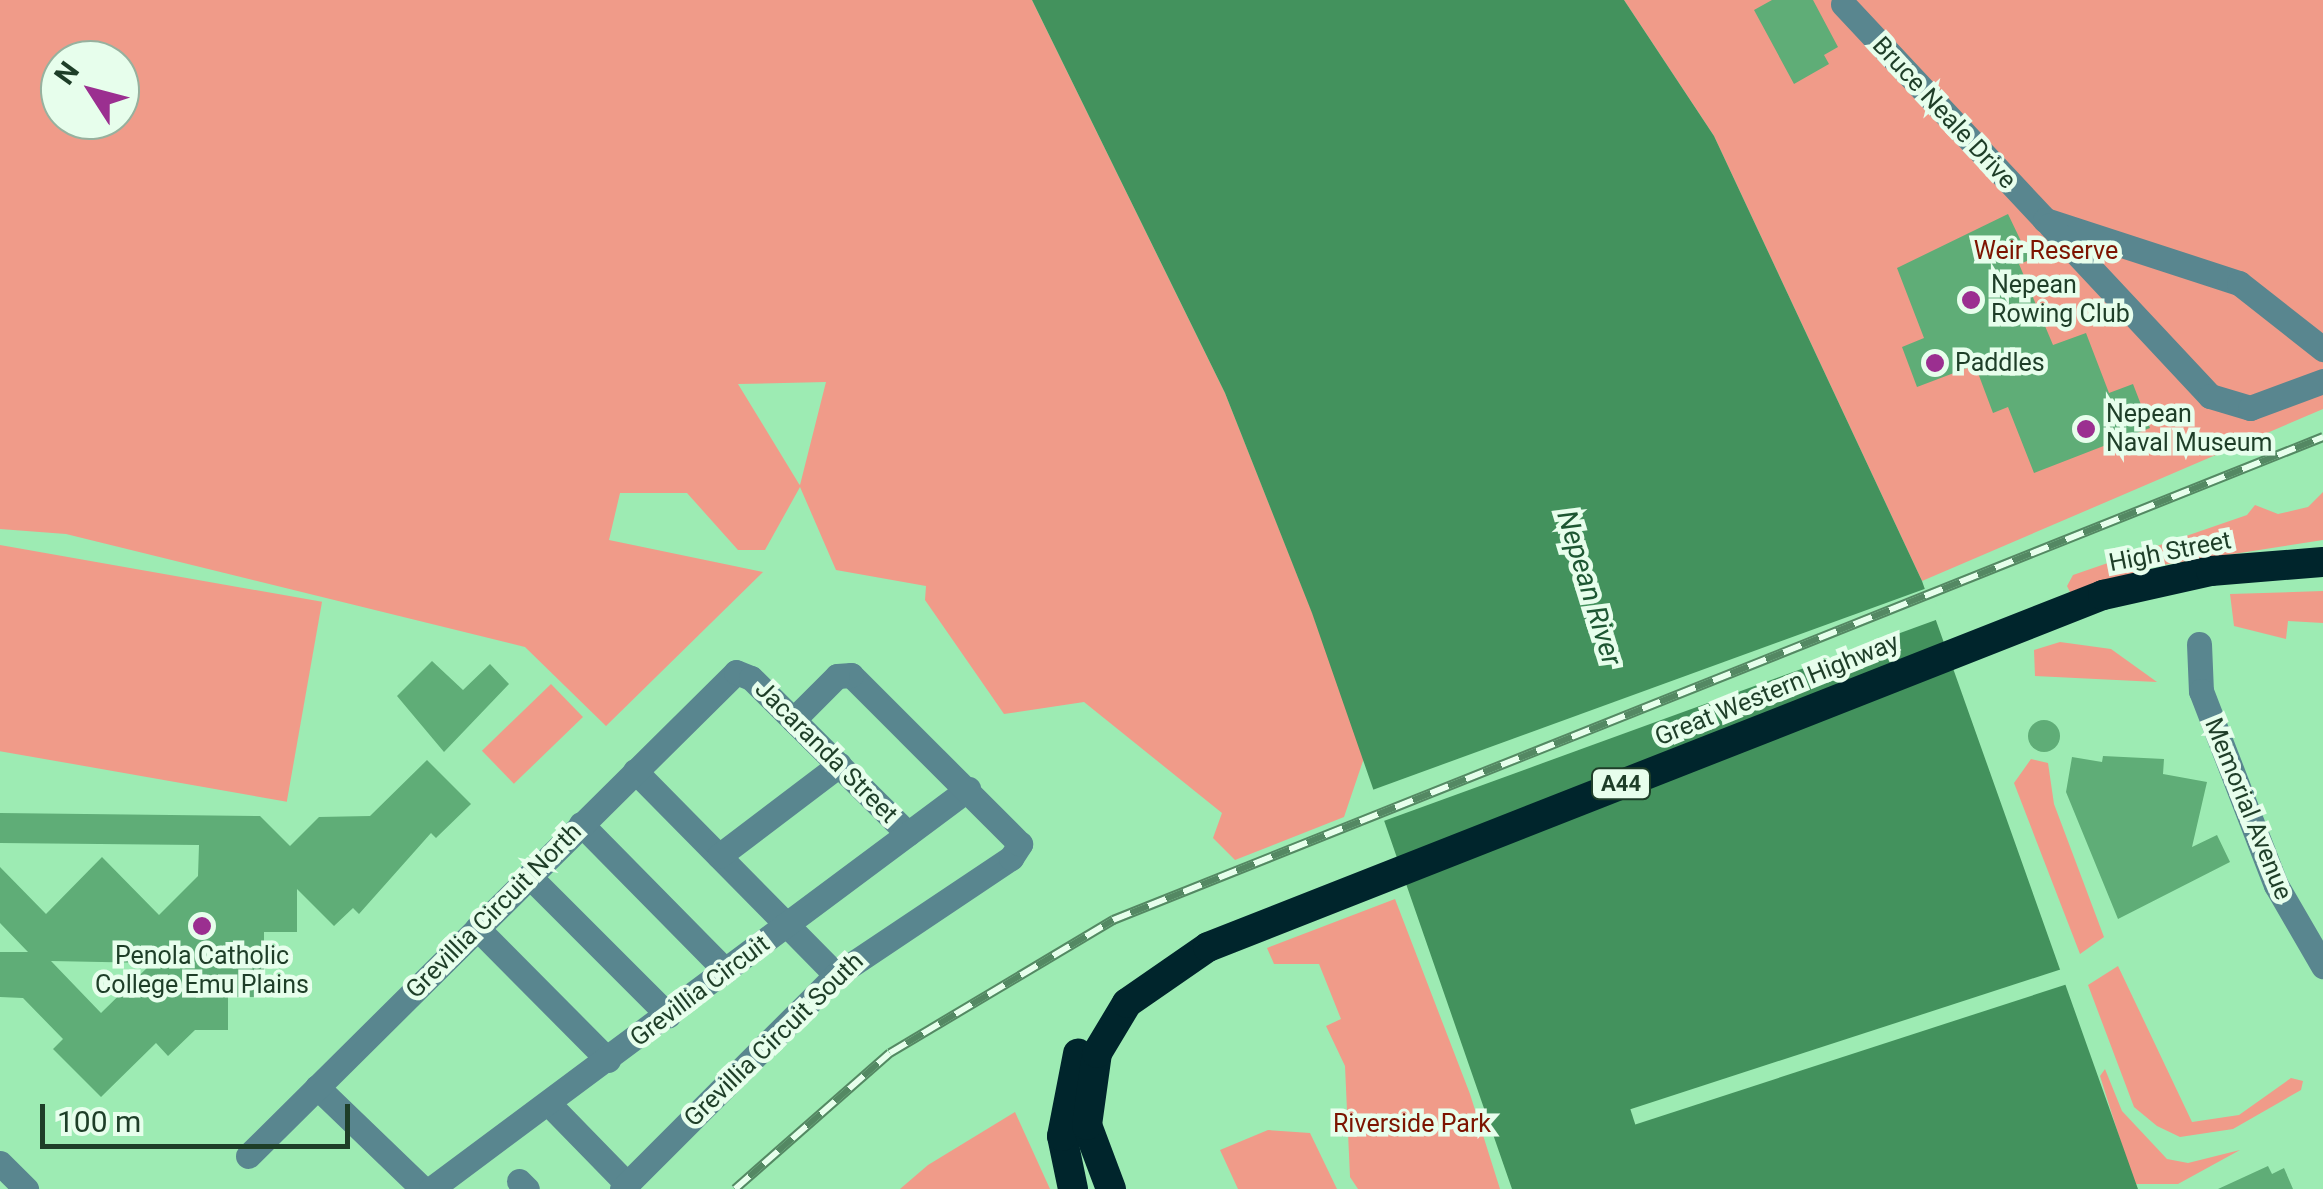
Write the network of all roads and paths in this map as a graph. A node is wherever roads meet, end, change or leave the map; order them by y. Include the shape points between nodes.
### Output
1 (1844, 4) dead end
2 (2046, 220) junction
3 (2323, 349) edge
4 (2323, 381) edge
5 (2323, 562) edge
6 (2033, 622) joint
7 (2199, 644) dead end
8 (742, 672) joint
9 (793, 720) junction
10 (839, 765) junction
11 (635, 772) junction
12 (968, 789) junction
13 (581, 824) junction
14 (908, 834) junction
15 (718, 856) junction
16 (530, 876) junction
17 (787, 926) junction
18 (477, 928) junction
19 (1208, 946) junction
20 (2323, 966) edge
21 (726, 971) junction
22 (836, 975) junction
23 (668, 1015) junction
24 (608, 1060) junction
25 (318, 1087) junction
26 (549, 1104) junction
27 (248, 1156) dead end
28 (0, 1163) edge
29 (624, 1186) edge
30 (26, 1189) edge
31 (423, 1189) edge
32 (430, 1189) edge
33 (1074, 1189) edge
34 (1111, 1189) edge

1 - 2 street, Bruce Neale Drive
2 - 3 street, Bruce Neale Drive via 2239,283 2284,310
2 - 4 street, Bruce Neale Drive via 2210,396 2250,408
5 - 6 highway, High Street / A44 via 2147,584
6 - 19 highway, Great Western Highway / A44
7 - 20 street, Memorial Avenue via 2201,691 2276,884
8 - 9 street, Jacaranda Street
8 - 11 street, Grevillia Circuit North
9 - 10 street, Jacaranda Street
9 - 12 street via 837,676 851,675
10 - 14 street, Jacaranda Street
10 - 15 street
11 - 13 street, Grevillia Circuit North
11 - 15 street
12 - 14 street, Grevillia Circuit
12 - 22 street, Grevillia Circuit South via 1018,836 1017,851
13 - 16 street, Grevillia Circuit North
13 - 21 street
14 - 17 street, Grevillia Circuit
15 - 17 street
16 - 18 street, Grevillia Circuit North
16 - 23 street
17 - 21 street, Grevillia Circuit
17 - 22 street
18 - 24 street
18 - 25 street, Grevillia Circuit North
19 - 33 highway, Great Western Highway / A44 via 1193,946 1144,972 1089,1030 1064,1108 1063,1153
19 - 34 highway, Great Western Highway / A44 via 1127,1003 1097,1053 1086,1125
21 - 23 street, Grevillia Circuit
22 - 29 street, Grevillia Circuit South
23 - 24 street, Grevillia Circuit
24 - 26 street, Grevillia Circuit
25 - 27 street, Grevillia Circuit North
25 - 31 street
26 - 29 street
26 - 32 street, Grevillia Circuit
28 - 30 street

